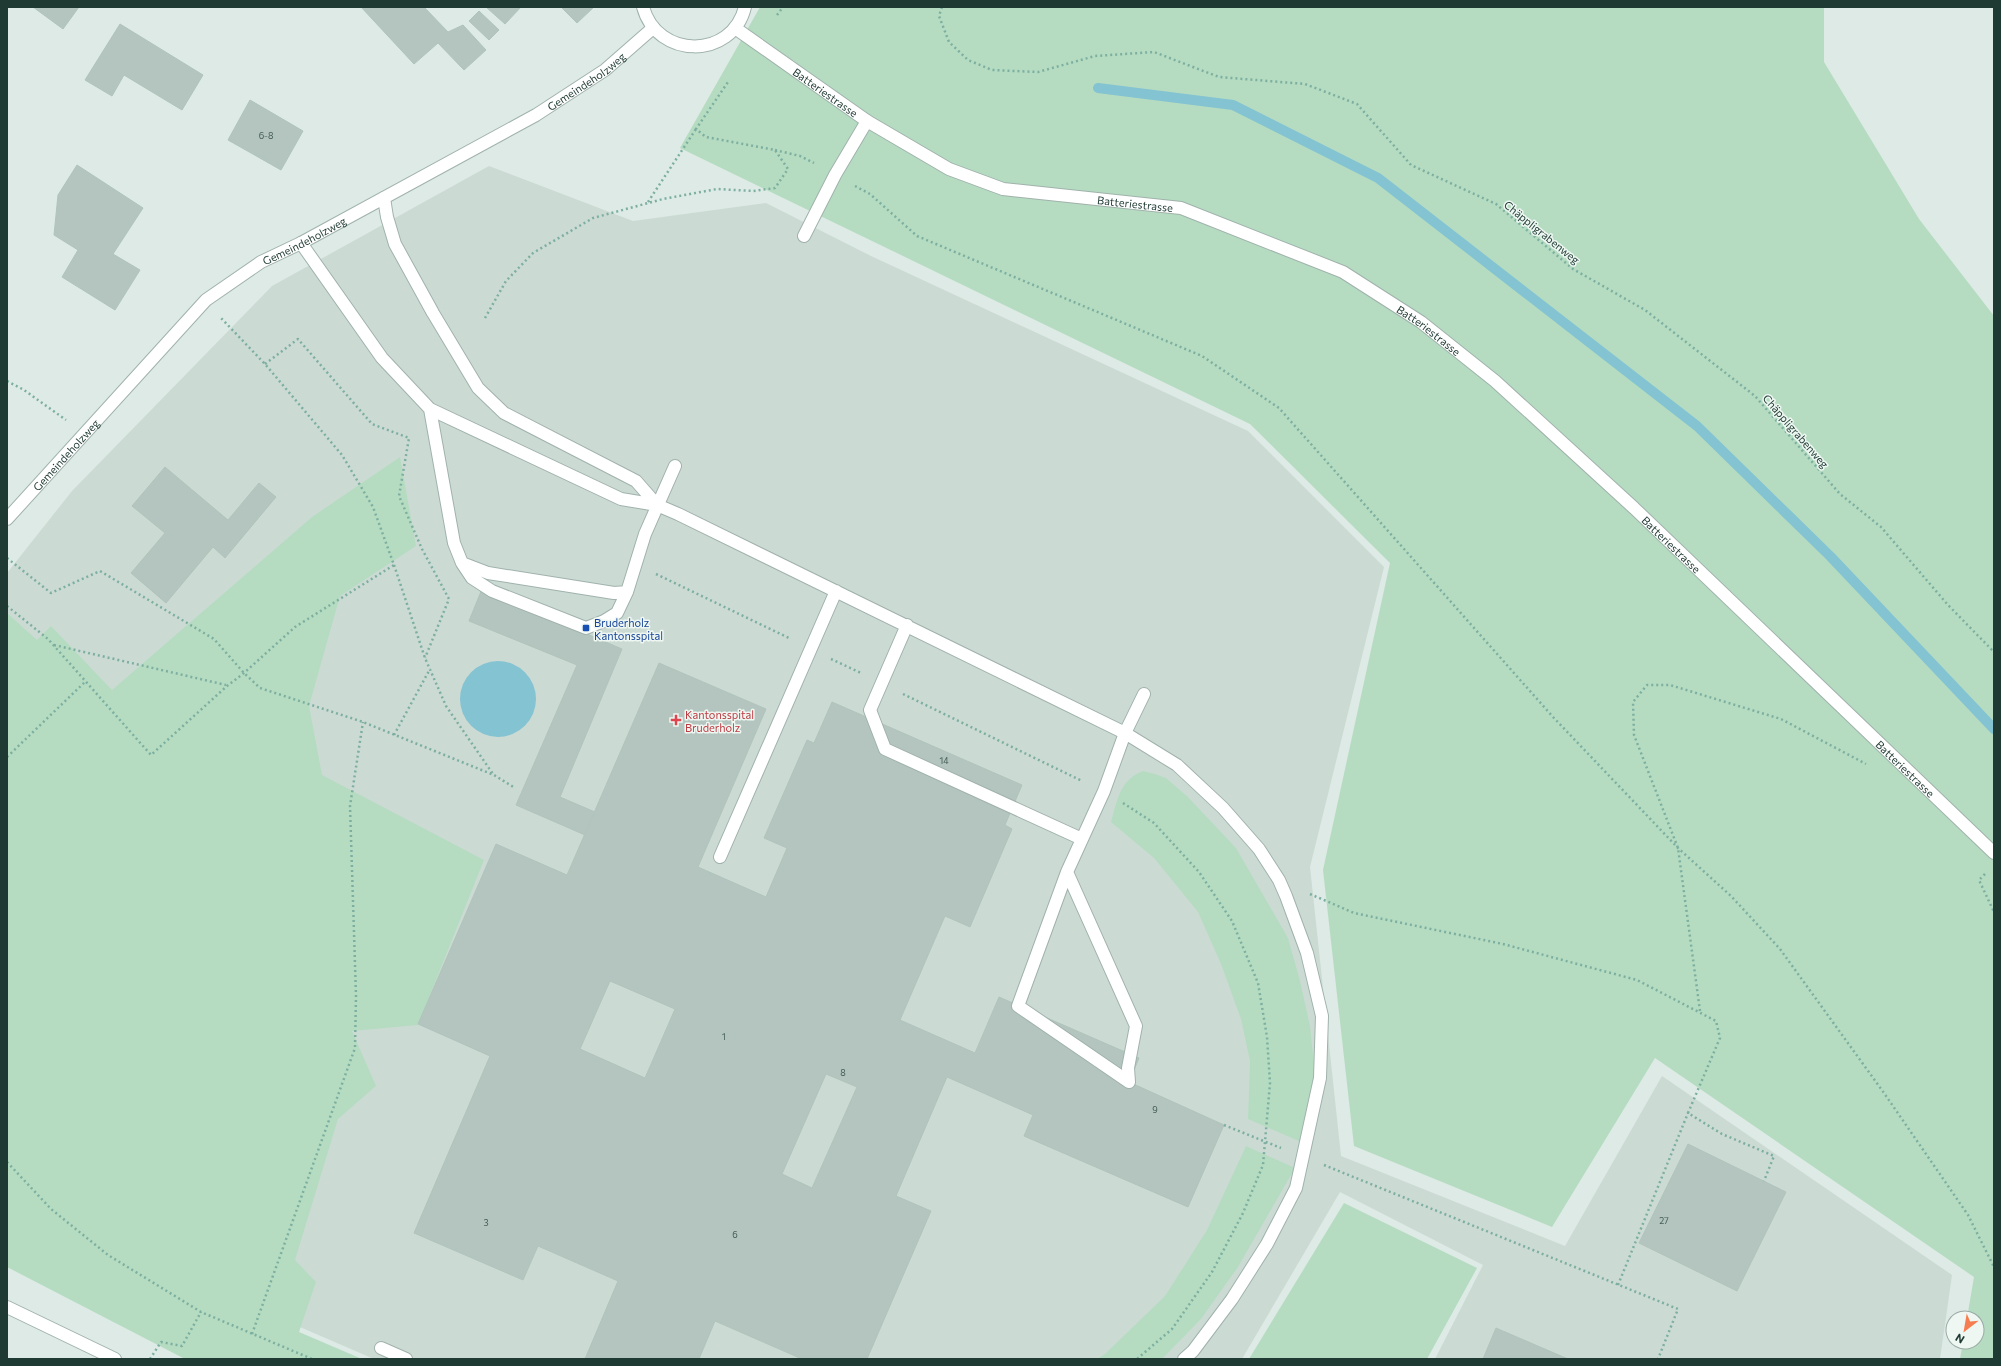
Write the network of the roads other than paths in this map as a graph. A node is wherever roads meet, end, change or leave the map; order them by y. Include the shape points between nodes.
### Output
1 (643, 7) edge
2 (745, 7) edge
3 (653, 28) junction
4 (735, 28) junction
5 (867, 121) junction
6 (384, 198) junction
7 (804, 236) dead end
8 (301, 243) junction
9 (430, 409) junction
10 (675, 466) dead end
11 (657, 505) junction
12 (7, 519) edge
13 (462, 564) junction
14 (836, 591) junction
15 (627, 592) junction
16 (907, 626) junction
17 (1144, 694) dead end
18 (1125, 733) junction
19 (1082, 839) junction
20 (1994, 854) edge
21 (720, 857) dead end
22 (1067, 872) junction
23 (7, 1307) edge
24 (381, 1348) dead end
25 (115, 1359) edge
26 (406, 1359) edge
27 (1184, 1359) edge

1 - 3 street
2 - 4 street
3 - 4 street via 667,40 685,46 703,47 721,40
3 - 6 street, Gemeindeholzweg via 605,70 536,115
4 - 5 street, Batteriestrasse
5 - 7 street via 835,175
5 - 20 street, Batteriestrasse via 949,169 1003,189 1181,208 1343,272 1421,322 1495,381 1634,508
6 - 8 street, Gemeindeholzweg
6 - 11 street via 395,244 432,313 478,388 504,413 636,480
8 - 9 street via 382,358
8 - 12 street, Gemeindeholzweg via 261,262 206,300
9 - 11 street via 621,499
9 - 13 street via 454,543
10 - 11 street
11 - 14 street
11 - 15 street
13 - 15 street via 488,573 614,593
13 - 15 street via 472,578 492,591 586,628 617,613
14 - 16 street
14 - 21 street
16 - 18 street
16 - 19 street via 870,710 885,749
17 - 18 street
18 - 19 street via 1104,791
18 - 27 street via 1177,765 1223,808 1259,849 1279,880 1307,953 1322,1016 1320,1078 1296,1188 1267,1244 1232,1299 1193,1351
19 - 22 street
22 - 22 street via 1018,1006 1129,1082 1128,1068 1136,1026
23 - 25 street
24 - 26 street

